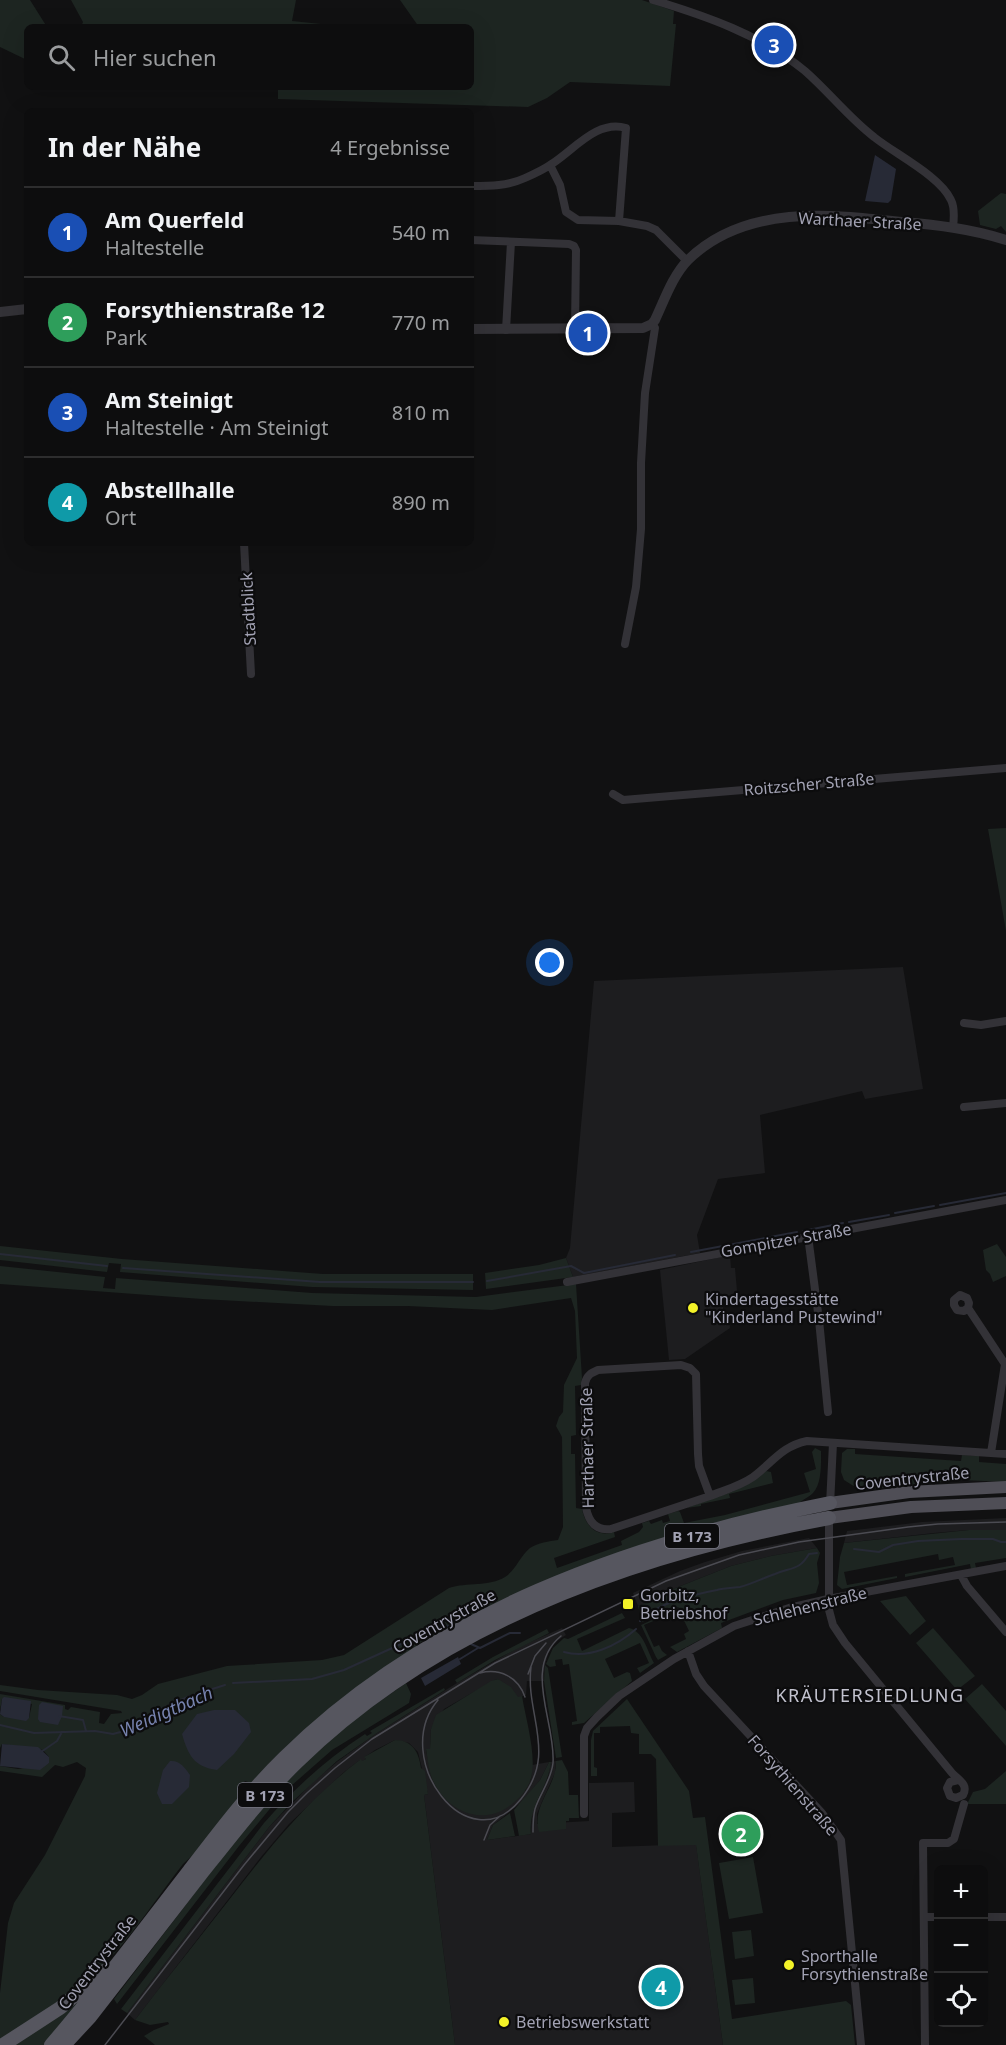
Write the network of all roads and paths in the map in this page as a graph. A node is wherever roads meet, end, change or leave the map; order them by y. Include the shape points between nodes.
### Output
1 (653, 0) edge
2 (550, 165) junction
3 (474, 186) edge
4 (619, 221) junction
5 (953, 227) junction
6 (474, 240) edge
7 (1006, 240) edge
8 (511, 242) junction
9 (687, 261) junction
10 (24, 309) edge
11 (0, 312) edge
12 (652, 324) junction
13 (474, 329) edge
14 (575, 329) junction
15 (506, 330) junction
16 (244, 546) edge
17 (625, 644) dead end
18 (251, 674) dead end
19 (1006, 768) edge
20 (613, 794) dead end
21 (1006, 1022) edge
22 (964, 1023) dead end
23 (1006, 1103) edge
24 (964, 1107) dead end
25 (1006, 1200) edge
26 (808, 1236) junction
27 (567, 1282) dead end
28 (968, 1308) dead end
29 (828, 1412) dead end
30 (833, 1443) junction
31 (991, 1453) junction
32 (1006, 1454) edge
33 (1006, 1487) edge
34 (710, 1496) junction
35 (830, 1503) junction
36 (1006, 1503) edge
37 (829, 1518) junction
38 (1006, 1566) edge
39 (961, 1575) junction
40 (828, 1599) junction
41 (1006, 1632) edge
42 (688, 1651) junction
43 (958, 1780) dead end
44 (964, 1804) dead end
45 (584, 1814) dead end
46 (924, 1917) junction
47 (934, 1917) edge
48 (988, 1917) edge
49 (1006, 1917) edge
50 (128, 1950) junction
51 (90, 2017) junction
52 (3, 2045) edge
53 (51, 2045) edge
54 (64, 2045) edge
55 (74, 2045) edge
56 (861, 2045) edge
57 (925, 2045) edge

1 - 5 street via 735,28 803,70 875,138 928,174 944,190 952,201
2 - 3 street via 504,186
2 - 4 street via 560,185 566,212 578,220
2 - 4 street via 596,132 610,127 627,128
4 - 9 street via 656,230
5 - 7 street, Warthaer Straße
5 - 9 street, Warthaer Straße via 834,216 783,217 724,235
6 - 8 street
8 - 14 street via 574,246
8 - 15 street
9 - 12 street
10 - 11 street
12 - 14 street via 635,330
12 - 17 street via 655,328 645,393 641,529 636,587
13 - 15 street
14 - 15 street
16 - 18 street, Stadtblick
19 - 20 street, Roitzscher Straße via 623,800
21 - 22 street
23 - 24 street
25 - 26 street, Gompitzer Straße
26 - 27 street, Gompitzer Straße
26 - 29 street
28 - 31 street via 1005,1364
30 - 31 street, Harthaer Straße
30 - 34 street, Harthaer Straße via 795,1443 752,1478
30 - 35 street
31 - 32 street, Harthaer Straße
33 - 35 main road, Coventrystraße / B 173 via 909,1492
34 - 34 street, Harthaer Straße via 611,1529 596,1527 586,1508 588,1374 598,1370 681,1365 693,1370 698,1380 699,1466
35 - 37 street
35 - 50 highway, Coventrystraße / B 173 via 696,1534 584,1573 503,1606 397,1665 284,1758 211,1842
36 - 37 main road, Coventrystraße / B 173 via 911,1507
37 - 40 street
37 - 51 highway, Coventrystraße / B 173 via 701,1547 608,1577 510,1618 405,1675 333,1729 263,1797
38 - 39 street, Schlehenstraße
39 - 40 street, Schlehenstraße
39 - 41 street
40 - 42 street, Schlehenstraße via 734,1626
40 - 43 street via 833,1624 845,1643
42 - 45 street, Schlehenstraße via 619,1696 587,1728
42 - 56 street, Forsythienstraße via 704,1686 822,1813 841,1840
44 - 46 street via 954,1839 948,1843 923,1843
46 - 47 street
46 - 57 street
48 - 49 street
50 - 52 highway via 60,2008
50 - 53 highway, Coventrystraße / B 173
51 - 54 highway, Coventrystraße / B 173
51 - 55 highway

